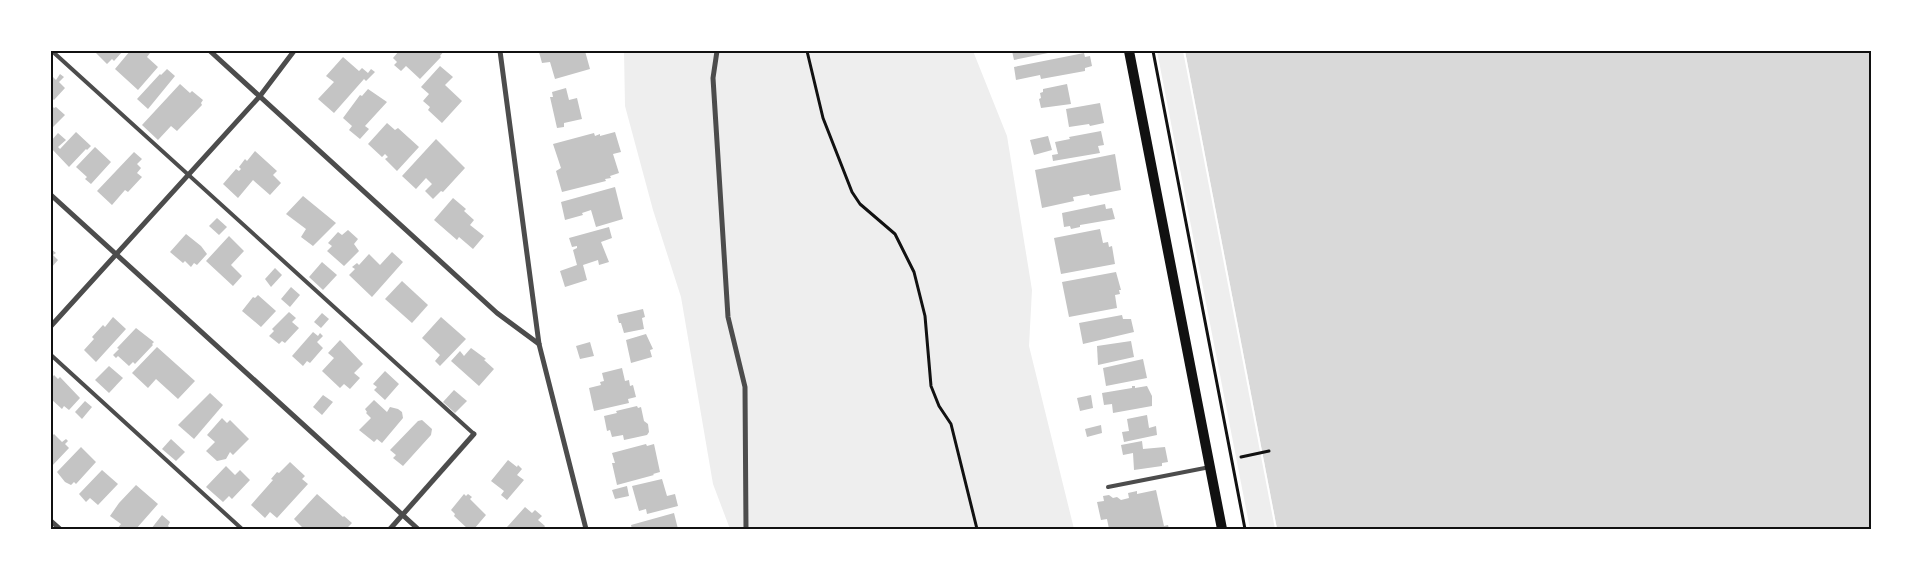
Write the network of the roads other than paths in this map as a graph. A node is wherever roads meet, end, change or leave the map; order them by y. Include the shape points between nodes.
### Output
1 (52, 51) edge
2 (210, 51) edge
3 (294, 51) edge
4 (500, 51) edge
5 (717, 51) edge
6 (1129, 51) edge
7 (260, 96) junction
8 (188, 176) junction
9 (51, 194) edge
10 (116, 254) junction
11 (51, 326) edge
12 (539, 344) junction
13 (51, 355) edge
14 (474, 434) joint
15 (1210, 467) junction
16 (1108, 486) dead end
17 (403, 515) junction
18 (51, 521) edge
19 (60, 529) edge
20 (242, 529) edge
21 (390, 529) edge
22 (418, 529) edge
23 (586, 529) edge
24 (746, 529) edge
25 (1222, 529) edge

1 - 8 lane
2 - 7 street
3 - 7 street
4 - 12 street
5 - 24 street via 713,78 728,317 744,387
6 - 15 main road
7 - 8 street
7 - 12 street via 497,313
8 - 10 street
8 - 14 lane
9 - 10 street
10 - 11 street
10 - 17 street
12 - 23 street
13 - 20 lane
14 - 17 street
15 - 16 lane
15 - 25 main road
17 - 21 street
17 - 22 street
18 - 19 street

